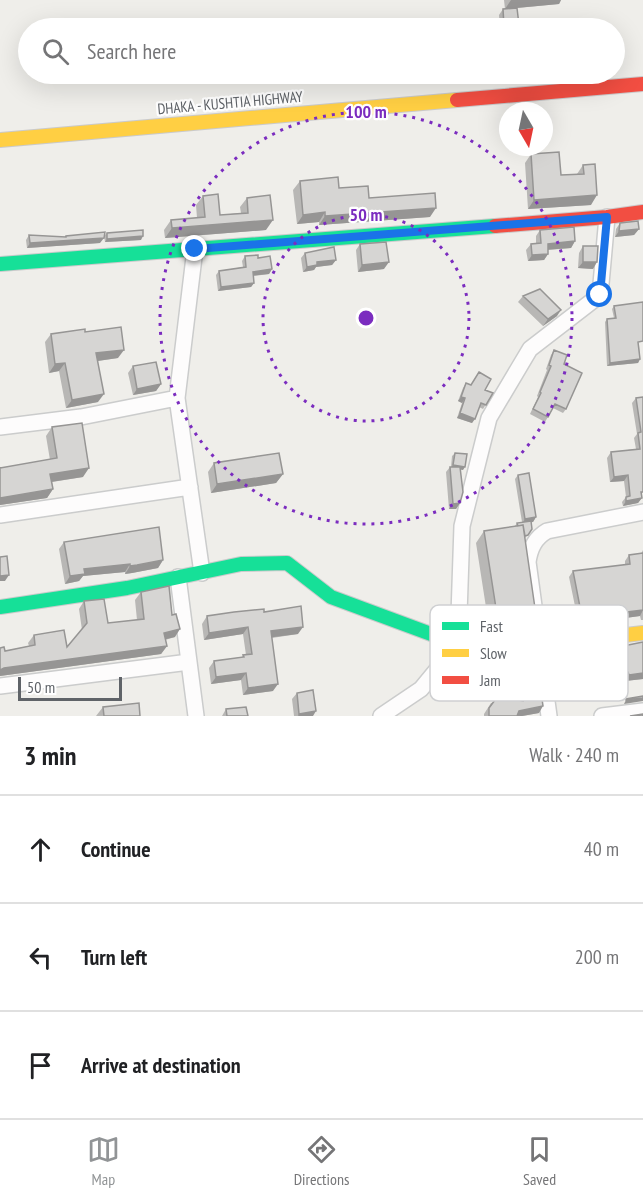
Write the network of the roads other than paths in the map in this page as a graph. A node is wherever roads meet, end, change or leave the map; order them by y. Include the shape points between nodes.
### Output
1 (643, 84) edge
2 (0, 140) edge
3 (643, 212) edge
4 (607, 217) junction
5 (195, 249) junction
6 (0, 264) edge
7 (177, 398) junction
8 (0, 427) edge
9 (190, 487) junction
10 (643, 512) edge
11 (0, 514) edge
12 (202, 573) junction
13 (178, 577) junction
14 (459, 605) edge
15 (534, 605) edge
16 (0, 607) edge
17 (643, 633) edge
18 (430, 634) edge
19 (628, 635) edge
20 (189, 662) junction
21 (430, 678) edge
22 (0, 686) edge
23 (547, 701) edge
24 (643, 711) edge
25 (196, 716) edge
26 (381, 716) edge
27 (549, 716) edge
28 (602, 716) edge

1 - 2 street, DHAKA - KUSHTIA HIGHWAY
3 - 4 street
4 - 5 street
4 - 14 street via 600,295 530,349 489,418 462,526
5 - 6 street
5 - 7 street
7 - 8 street via 81,417
7 - 9 street
9 - 11 street
9 - 12 street
10 - 15 street via 540,535 529,551 528,562
12 - 13 street
12 - 18 street via 241,564 286,563 331,597
13 - 16 street
13 - 20 street
17 - 19 street
20 - 22 street
20 - 25 street
21 - 26 street via 421,689
23 - 27 street
24 - 28 street

